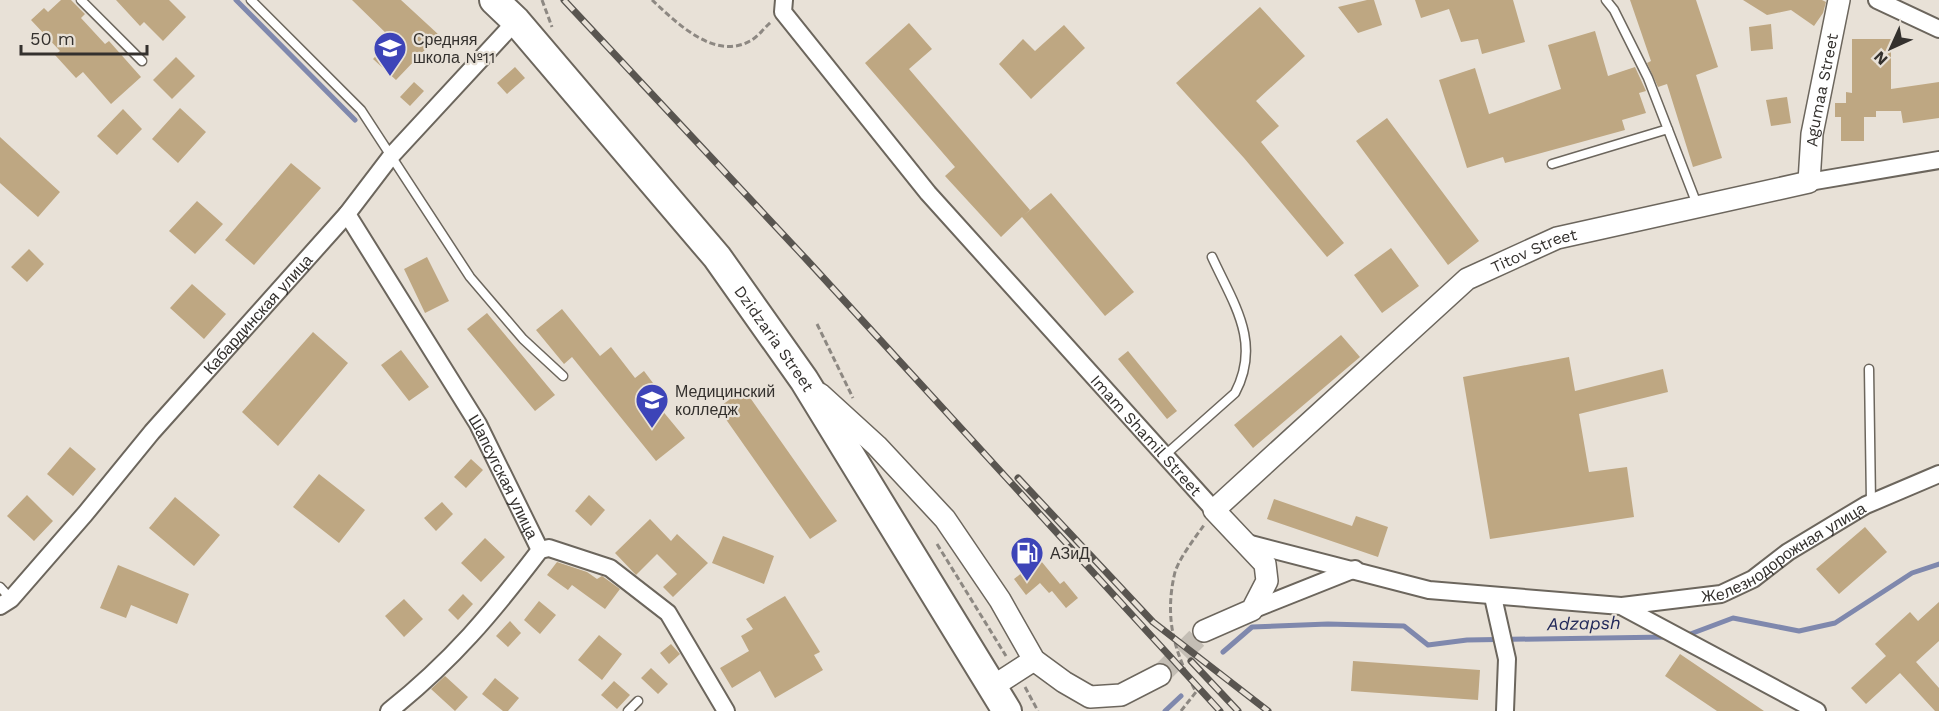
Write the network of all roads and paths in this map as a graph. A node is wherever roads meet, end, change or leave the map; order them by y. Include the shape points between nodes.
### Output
1 (81, 0) edge
2 (251, 0) edge
3 (494, 0) edge
4 (542, 0) edge
5 (652, 0) edge
6 (1606, 0) edge
7 (1839, 0) edge
8 (1877, 0) edge
9 (784, 6) edge
10 (516, 21) junction
11 (552, 27) dead end
12 (1939, 29) edge
13 (142, 61) dead end
14 (1668, 129) junction
15 (392, 154) junction
16 (1939, 160) edge
17 (1552, 164) dead end
18 (1809, 182) junction
19 (1698, 207) junction
20 (346, 214) junction
21 (1212, 256) dead end
22 (1869, 369) dead end
23 (563, 376) dead end
24 (804, 380) junction
25 (1164, 456) junction
26 (1939, 474) edge
27 (1871, 503) junction
28 (1214, 510) junction
29 (1244, 542) junction
30 (540, 550) junction
31 (1355, 569) junction
32 (4, 597) edge
33 (1493, 597) junction
34 (1622, 606) junction
35 (1252, 610) junction
36 (1204, 631) tunnel mouth
37 (1035, 660) junction
38 (1160, 675) tunnel mouth
39 (992, 687) junction
40 (638, 700) dead end
41 (389, 711) edge
42 (628, 711) edge
43 (726, 711) edge
44 (1007, 711) edge
45 (1180, 711) edge
46 (1505, 711) edge
47 (1817, 711) edge

1 - 13 lane
2 - 15 lane via 361,110
3 - 10 highway, Dzidzaria Street
4 - 11 path
5 - 9 path via 680,25 716,45 736,46 751,41
6 - 14 lane via 1648,78
7 - 18 street, Agumaa Street via 1812,134
8 - 12 street
9 - 25 street, Imam Shamil Street via 928,193
10 - 15 street, Кабардинская улица
10 - 24 highway, Dzidzaria Street via 717,257
14 - 17 lane
14 - 19 lane
15 - 20 street, Кабардинская улица
15 - 23 lane via 470,277 496,310
16 - 18 street, Titov Street
18 - 19 street, Titov Street
19 - 28 street, Titov Street via 1557,238 1467,279
20 - 30 street, Шапсугская улица via 478,424
20 - 32 street, Кабардинская улица via 152,432 85,514
21 - 25 lane via 1246,331 1243,379 1235,393
22 - 27 lane
24 - 37 street via 878,446 945,519
24 - 39 highway, Dzidzaria Street
25 - 28 street, Imam Shamil Street
26 - 27 street, Железнодорожная улица
27 - 34 street, Железнодорожная улица via 1788,552 1753,579 1721,594
28 - 29 street, Imam Shamil Street
28 - 45 path via 1176,571 1170,627 1183,669 1196,692
29 - 31 street
29 - 35 street, Imam Shamil Street via 1265,564 1266,572 1267,581
30 - 41 street via 474,633 438,671
30 - 43 street, Шапсугская улица via 549,548 610,568 668,613
31 - 33 street via 1429,590
31 - 35 street
33 - 34 street
33 - 46 street via 1507,659
34 - 47 street
35 - 36 street
37 - 38 street via 1090,697 1121,695
37 - 39 street
39 - 44 highway, Dzidzaria Street
40 - 42 lane

